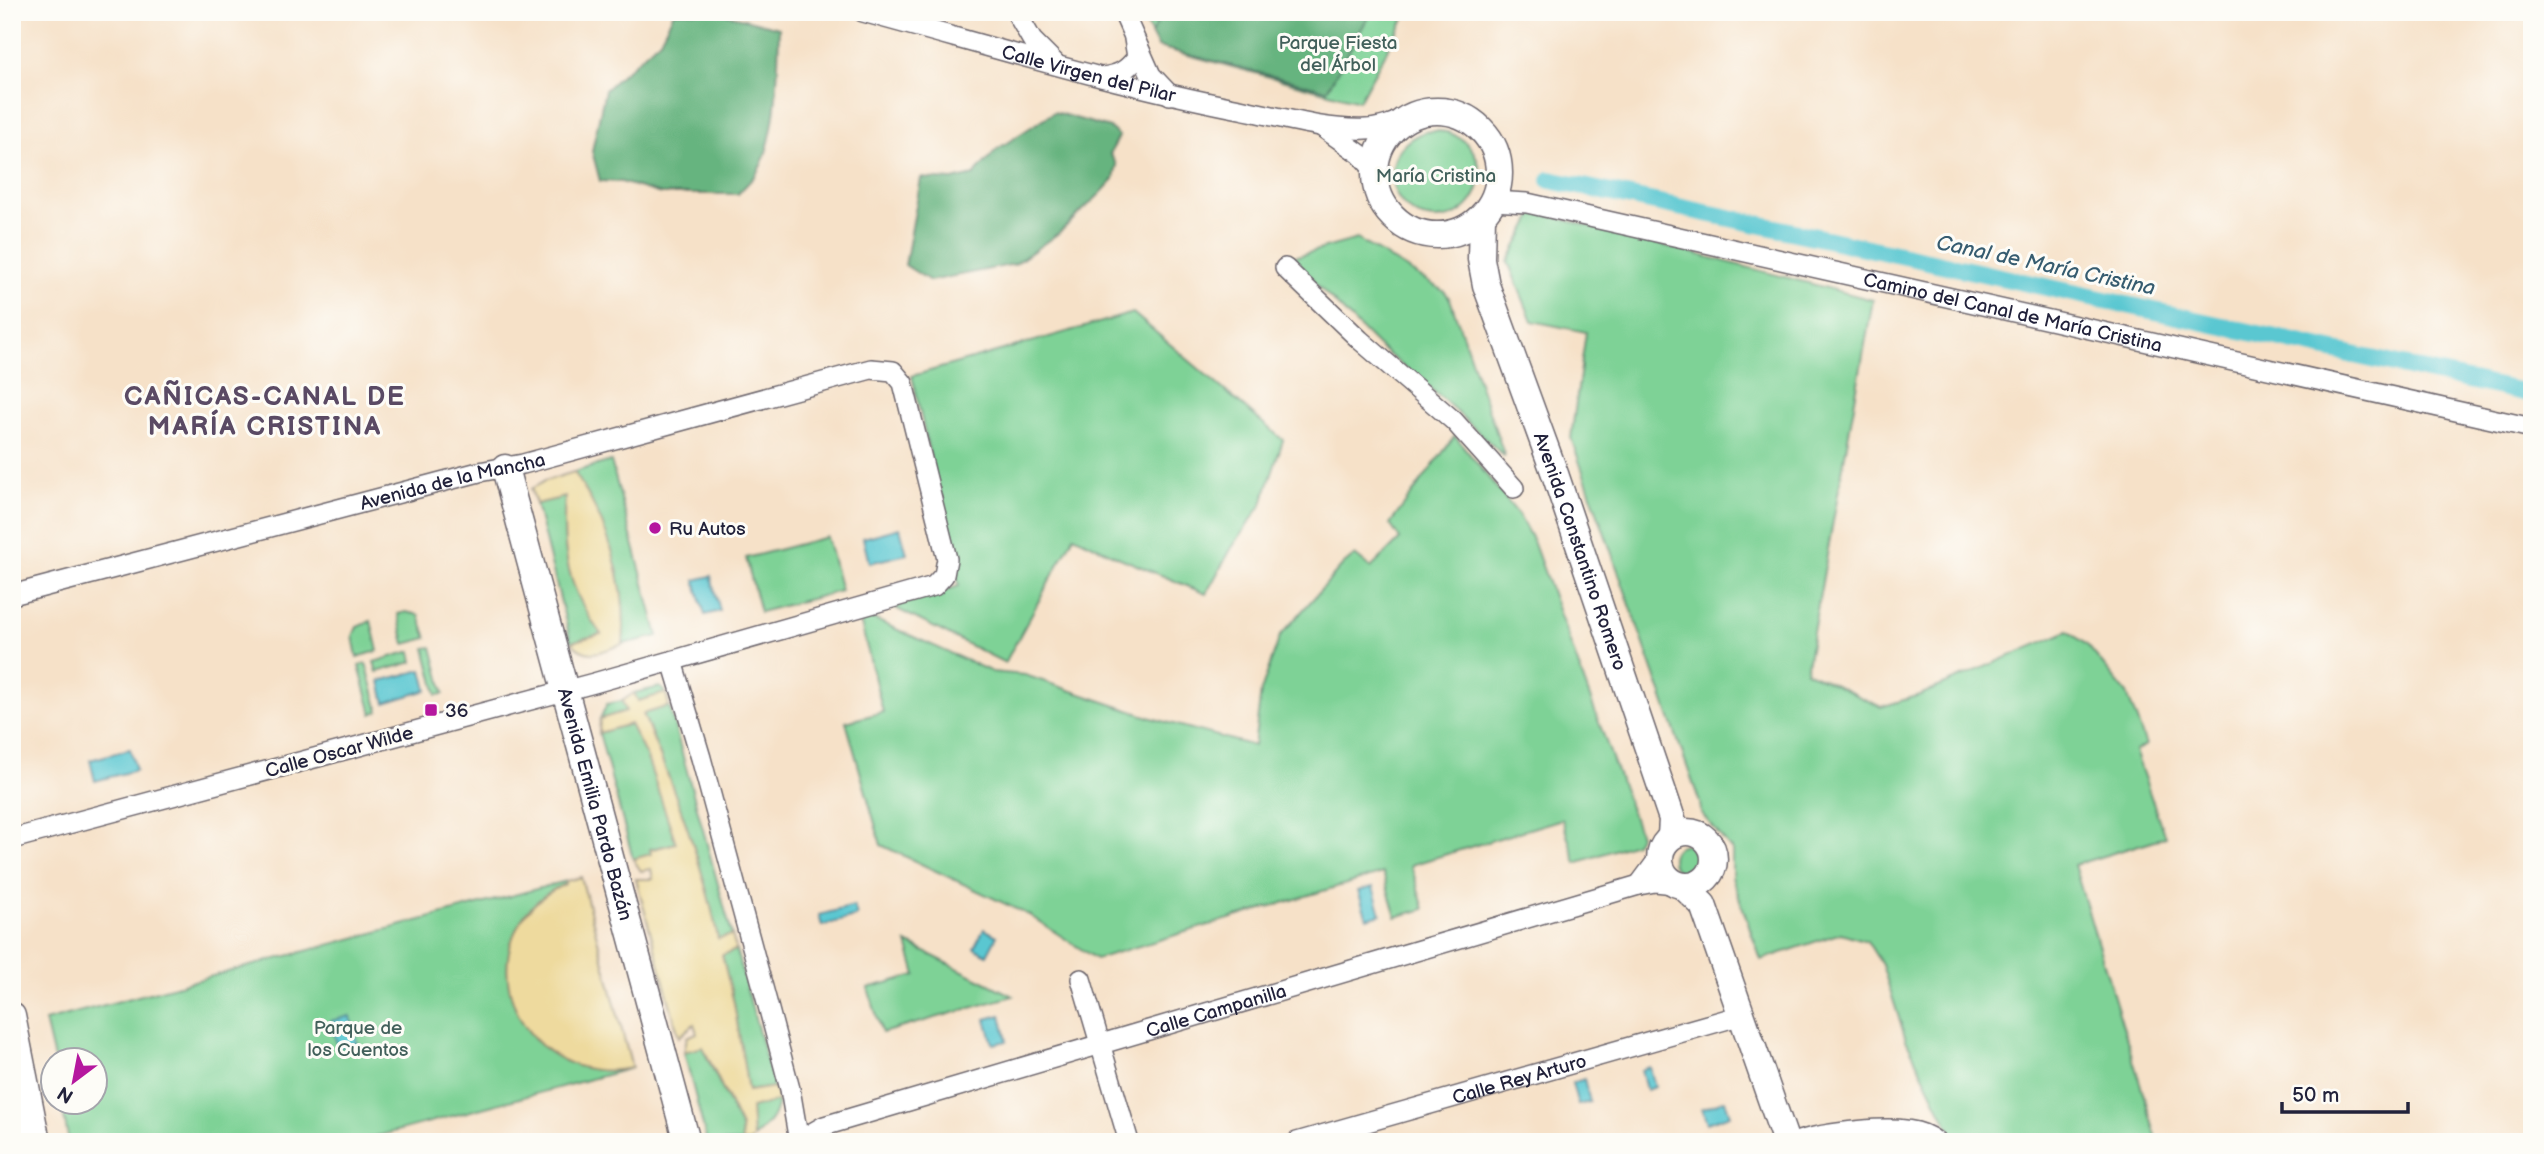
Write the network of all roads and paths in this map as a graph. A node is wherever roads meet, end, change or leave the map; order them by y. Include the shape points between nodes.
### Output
1 (863, 12) edge
2 (1123, 12) edge
3 (1020, 20) edge
4 (1133, 34) junction
5 (994, 47) junction
6 (1058, 66) junction
7 (1098, 78) junction
8 (1170, 95) junction
9 (1407, 118) junction
10 (1318, 124) junction
11 (1376, 173) junction
12 (1487, 209) junction
13 (1437, 235) junction
14 (1285, 268) dead end
15 (1486, 285) junction
16 (2532, 428) edge
17 (505, 468) junction
18 (1514, 488) dead end
19 (944, 575) joint
20 (12, 595) edge
21 (672, 661) junction
22 (564, 691) junction
23 (1673, 836) junction
24 (12, 839) edge
25 (1688, 883) junction
26 (1639, 885) junction
27 (1081, 979) dead end
28 (1742, 1014) junction
29 (12, 1016) edge
30 (1100, 1044) junction
31 (798, 1141) edge
32 (37, 1142) edge
33 (687, 1142) edge
34 (1129, 1142) edge
35 (1297, 1142) edge
36 (1786, 1142) edge
37 (1796, 1142) edge
38 (1937, 1142) edge

1 - 5 street, Calle Virgen del Pilar
2 - 4 street
3 - 5 street via 1017,37
3 - 6 street
4 - 7 street via 1137,57 1123,73
4 - 8 street via 1151,75
5 - 6 street, Calle Virgen del Pilar
6 - 7 street, Calle Virgen del Pilar
7 - 8 street, Calle Virgen del Pilar
8 - 10 street, Calle Virgen del Pilar
9 - 10 street, Calle Virgen del Pilar via 1367,129
9 - 11 street via 1386,138
9 - 12 street via 1446,111 1481,129 1493,144 1499,163 1499,183
10 - 11 street, Calle Virgen del Pilar via 1360,154
11 - 13 street via 1381,199 1392,215 1407,227
12 - 13 street via 1461,230
12 - 15 street, Avenida Constantino Romero via 1481,258
12 - 16 street, Camino del Canal de María Cristina via 1527,203
13 - 15 street, Avenida Constantino Romero via 1469,260
14 - 18 street via 1454,421
15 - 23 street, Avenida Constantino Romero via 1555,474
17 - 19 street, Avenida de la Mancha via 871,369 893,371 903,383 947,559
17 - 20 street, Avenida de la Mancha
17 - 22 street, Avenida Emilia Pardo Bazán
19 - 21 street, Calle Oscar Wilde via 934,586
21 - 22 street, Calle Oscar Wilde
21 - 31 street via 768,1002
22 - 24 street, Calle Oscar Wilde
22 - 33 street, Avenida Emilia Pardo Bazán
23 - 25 street via 1665,876
23 - 25 street via 1703,837 1713,852 1712,871
23 - 26 street
25 - 26 street, Calle Campanilla
25 - 28 street via 1703,905
26 - 30 street, Calle Campanilla
27 - 30 street
28 - 35 street, Calle Rey Arturo
28 - 36 street
29 - 32 street
30 - 31 street, Calle Campanilla via 824,1126
30 - 34 street
37 - 38 street via 1813,1136 1895,1129 1921,1133

